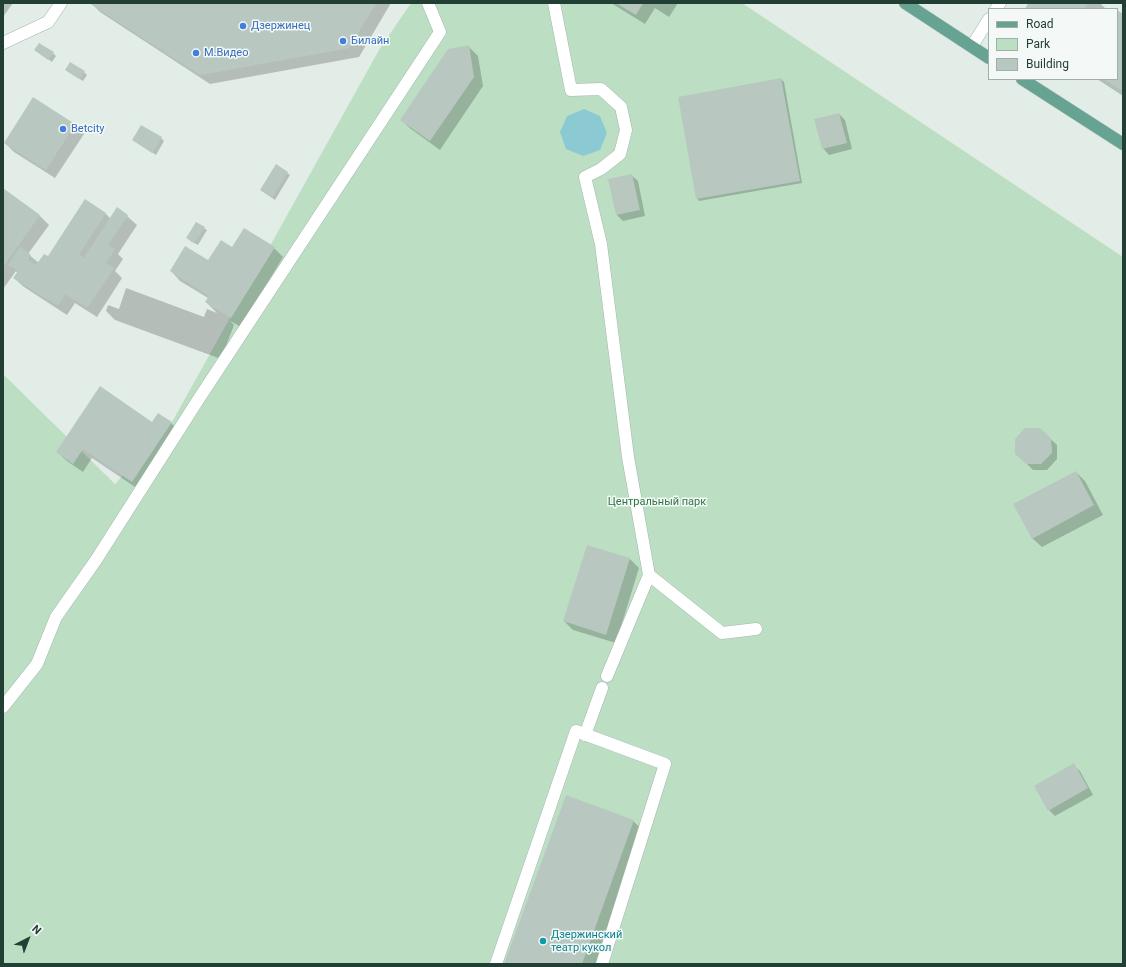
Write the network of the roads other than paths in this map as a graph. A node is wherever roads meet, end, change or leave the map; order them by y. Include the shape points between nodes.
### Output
1 (61, 3) edge
2 (428, 3) edge
3 (554, 3) edge
4 (904, 3) edge
5 (988, 21) edge
6 (3, 43) edge
7 (972, 46) junction
8 (988, 57) edge
9 (1024, 80) edge
10 (1123, 144) edge
11 (649, 575) junction
12 (756, 629) dead end
13 (607, 676) dead end
14 (602, 688) dead end
15 (3, 707) edge
16 (585, 735) junction
17 (496, 964) edge
18 (602, 964) edge

1 - 6 street via 48,22
2 - 15 street via 440,32 96,560 56,617 37,664
3 - 11 street via 571,90 600,89 621,107 626,130 620,154 601,169 584,177 601,244 628,456
4 - 7 main road
5 - 7 street
7 - 8 main road
9 - 10 main road
11 - 12 street via 722,633
11 - 13 street
14 - 16 street
16 - 17 street via 576,731
16 - 18 street via 665,764

